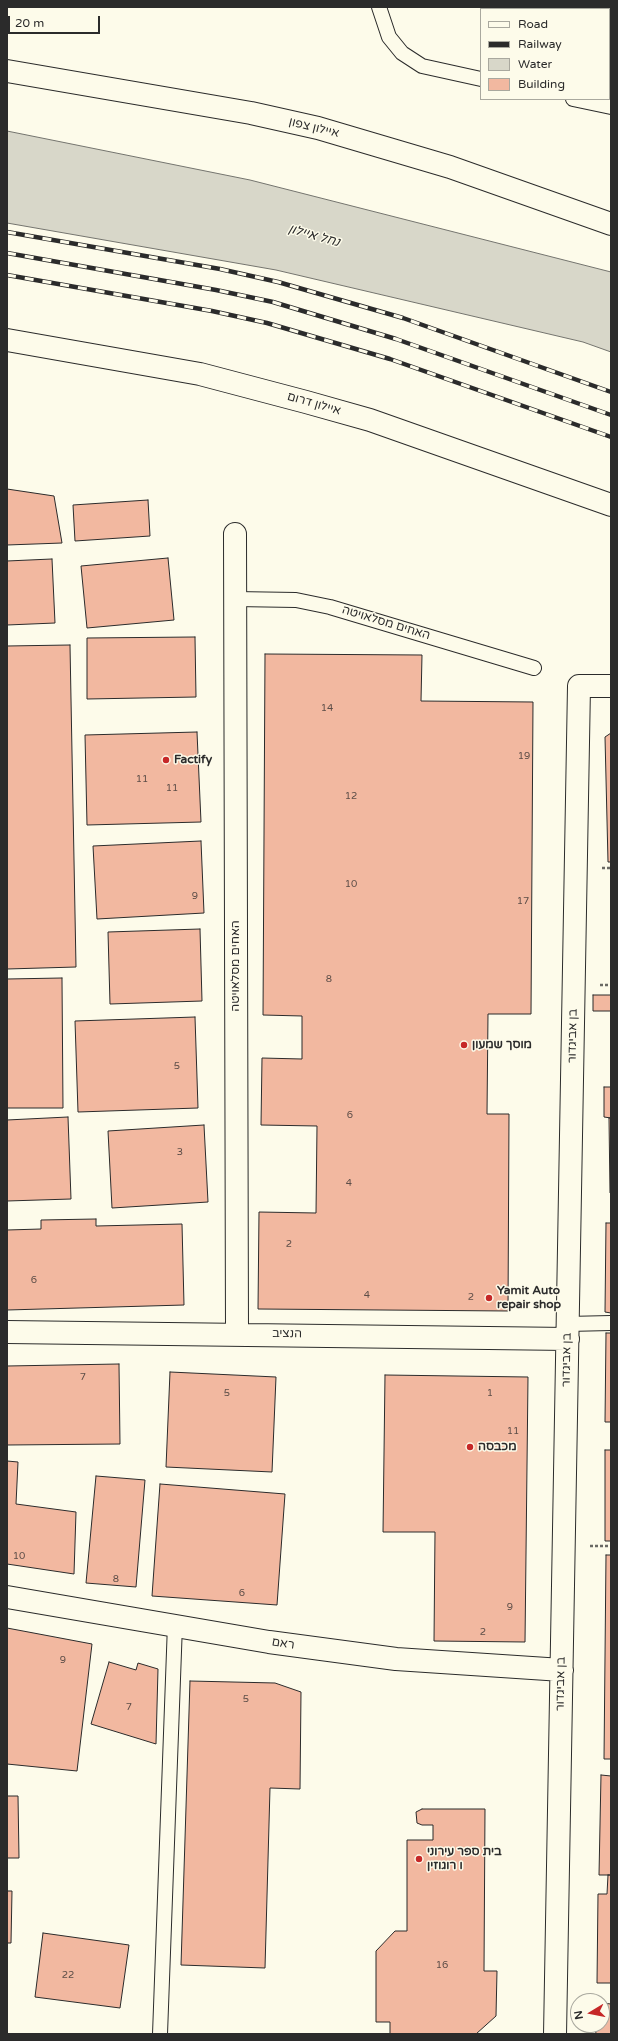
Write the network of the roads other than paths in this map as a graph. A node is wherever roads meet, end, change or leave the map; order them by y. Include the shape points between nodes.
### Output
1 (379, 7) edge
2 (7, 71) edge
3 (480, 79) edge
4 (578, 100) edge
5 (611, 107) edge
6 (611, 224) edge
7 (7, 340) edge
8 (611, 505) edge
9 (235, 534) dead end
10 (235, 599) junction
11 (534, 668) dead end
12 (611, 686) edge
13 (611, 1323) edge
14 (568, 1331) junction
15 (7, 1332) edge
16 (237, 1333) junction
17 (7, 1597) edge
18 (175, 1624) junction
19 (562, 1670) junction
20 (160, 2034) edge
21 (555, 2034) edge

1 - 3 lane via 389,37 402,53 422,66
2 - 6 main road, איילון צפון via 251,113 318,128 450,167
4 - 5 lane
7 - 8 main road, איילון דרום via 200,374 306,402 370,420
9 - 10 main road, האחים מסלאויטה
10 - 11 lane, האחים מסלאויטה via 296,600 330,607
10 - 16 main road, האחים מסלאויטה
12 - 14 main road, בן אביגדור via 579,686
13 - 14 lane
14 - 16 main road, הנציב
14 - 19 main road, בן אביגדור
15 - 16 main road, הנציב
17 - 18 main road, ראם
18 - 19 main road, ראם via 269,1642 396,1660
18 - 20 lane
19 - 21 main road, בן אביגדור

